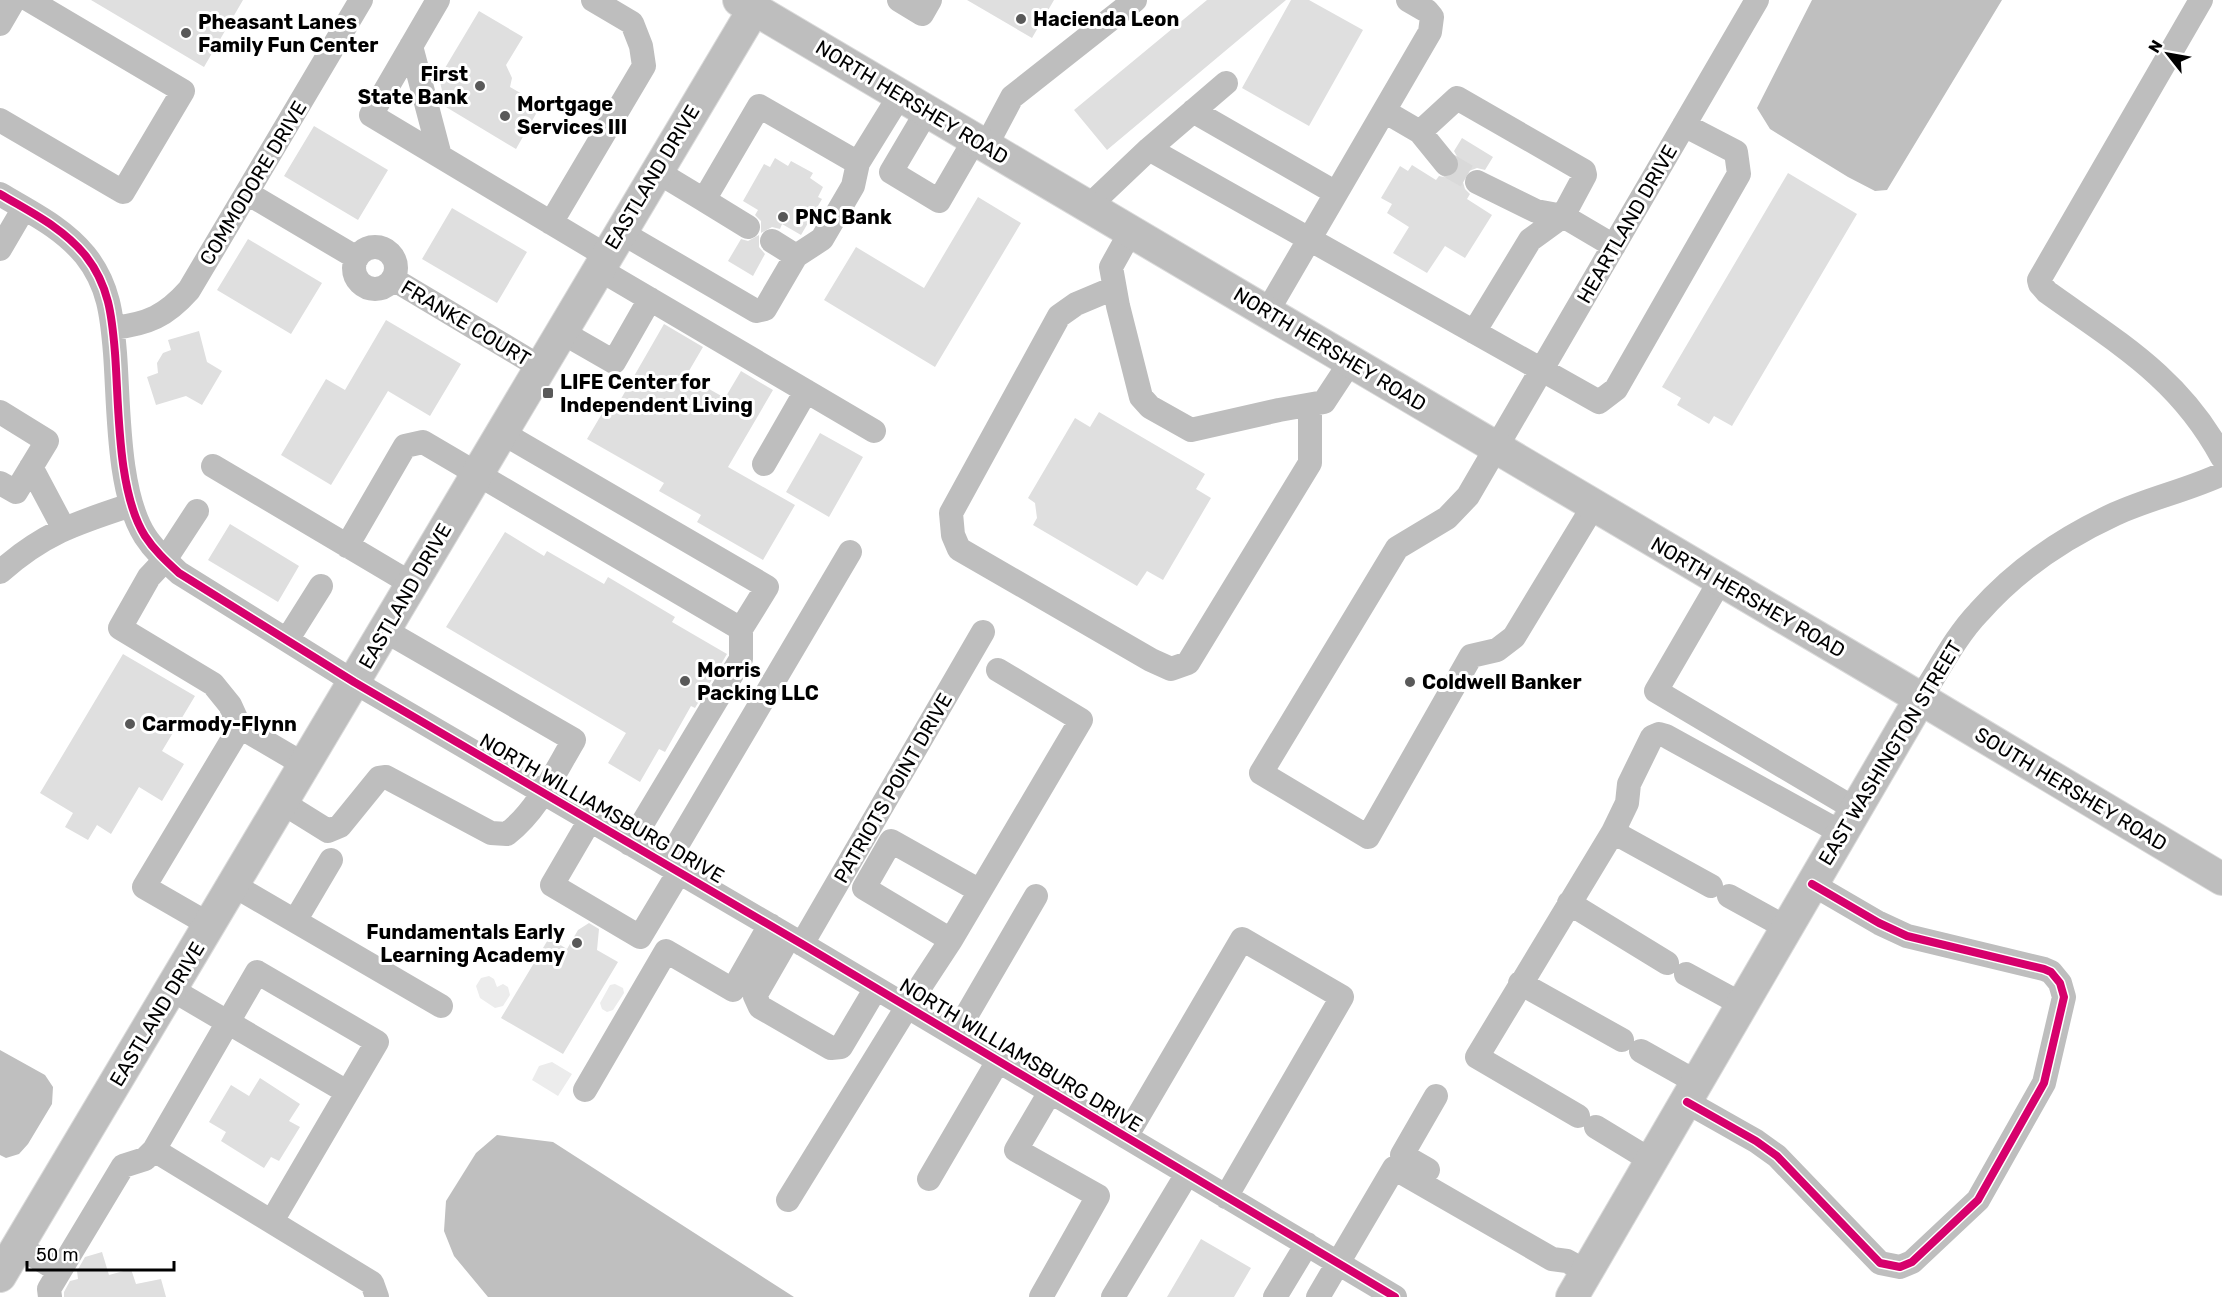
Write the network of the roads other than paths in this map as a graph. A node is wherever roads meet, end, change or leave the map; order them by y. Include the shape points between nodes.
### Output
1 (14, 0) edge
2 (29, 0) edge
3 (361, 0) edge
4 (438, 0) edge
5 (593, 0) edge
6 (898, 0) edge
7 (930, 0) edge
8 (1135, 0) edge
9 (1408, 0) edge
10 (1756, 0) edge
11 (2201, 0) edge
12 (750, 3) edge
13 (0, 24) edge
14 (411, 46) junction
15 (1226, 83) dead end
16 (914, 103) junction
17 (1193, 111) junction
18 (1384, 111) junction
19 (0, 120) edge
20 (1684, 125) junction
21 (1420, 132) junction
22 (981, 143) junction
23 (1149, 149) junction
24 (440, 156) junction
25 (858, 163) junction
26 (1446, 164) tunnel mouth
27 (656, 171) junction
28 (1477, 182) tunnel mouth
29 (247, 193) junction
30 (1336, 193) junction
31 (0, 194) edge
32 (704, 200) junction
33 (1089, 206) junction
34 (24, 208) junction
35 (1563, 216) junction
36 (551, 223) junction
37 (748, 227) dead end
38 (1131, 231) junction
39 (1309, 240) junction
40 (772, 242) dead end
41 (1614, 246) junction
42 (0, 249) edge
43 (607, 251) junction
44 (796, 256) junction
45 (1114, 288) junction
46 (650, 299) junction
47 (1267, 312) junction
48 (113, 328) junction
49 (560, 331) junction
50 (1474, 332) junction
51 (1351, 362) junction
52 (540, 367) junction
53 (1542, 370) junction
54 (806, 391) junction
55 (1310, 405) junction
56 (0, 412) edge
57 (874, 431) dead end
58 (501, 432) junction
59 (1497, 448) junction
60 (2222, 457) edge
61 (764, 464) dead end
62 (213, 466) dead end
63 (31, 467) junction
64 (476, 472) junction
65 (2222, 474) edge
66 (0, 483) edge
67 (131, 505) junction
68 (1594, 505) junction
69 (197, 511) dead end
70 (64, 529) junction
71 (347, 546) junction
72 (850, 552) dead end
73 (165, 560) junction
74 (0, 572) edge
75 (1720, 580) junction
76 (412, 584) junction
77 (321, 586) dead end
78 (741, 629) junction
79 (384, 630) junction
80 (983, 632) dead end
81 (287, 640) junction
82 (998, 670) dead end
83 (354, 682) junction
84 (1920, 699) junction
85 (240, 727) junction
86 (305, 765) junction
87 (543, 792) junction
88 (283, 803) junction
89 (590, 820) junction
90 (1848, 821) junction
91 (1612, 832) junction
92 (630, 844) junction
93 (331, 860) dead end
94 (672, 868) junction
95 (2222, 879) edge
96 (1812, 884) junction
97 (233, 885) junction
98 (980, 891) junction
99 (1036, 896) dead end
100 (1569, 903) junction
101 (295, 921) junction
102 (210, 925) junction
103 (1787, 928) junction
104 (787, 935) junction
105 (951, 940) junction
106 (1520, 983) junction
107 (876, 988) junction
108 (171, 989) junction
109 (1743, 1005) junction
110 (441, 1006) dead end
111 (907, 1007) junction
112 (227, 1021) junction
113 (955, 1035) junction
114 (999, 1061) junction
115 (585, 1090) dead end
116 (347, 1092) junction
117 (1050, 1092) junction
118 (1692, 1093) junction
119 (1436, 1096) dead end
120 (1125, 1137) junction
121 (154, 1150) junction
122 (1652, 1161) junction
123 (1187, 1174) junction
124 (929, 1179) dead end
125 (1226, 1197) junction
126 (788, 1200) dead end
127 (272, 1221) junction
128 (1307, 1244) junction
129 (18, 1246) junction
130 (1338, 1263) junction
131 (59, 1271) junction
132 (0, 1276) edge
133 (1575, 1277) edge
134 (50, 1297) edge
135 (377, 1297) edge
136 (1041, 1297) edge
137 (1113, 1297) edge
138 (1275, 1297) edge
139 (1318, 1297) edge
140 (1394, 1297) edge

1 - 13 street
2 - 19 street via 183,91 123,192
3 - 29 street, COMMODORE DRIVE
4 - 14 street
5 - 36 street via 632,23 642,46 644,66
6 - 7 street via 922,14
8 - 22 street via 1012,97
9 - 18 street via 1427,11 1433,22
10 - 20 street, HEARTLAND DRIVE
11 - 60 street via 2039,280 2047,292 2142,360 2174,388 2201,421
12 - 16 main road, NORTH HERSHEY ROAD
12 - 27 main road, EASTLAND DRIVE
14 - 24 street
14 - 24 street via 371,115
15 - 17 street
16 - 22 main road, NORTH HERSHEY ROAD
16 - 22 street via 891,172 900,178 939,201
16 - 25 street
17 - 23 street
17 - 30 street
18 - 21 street
18 - 30 street
20 - 41 street, HEARTLAND DRIVE
20 - 53 street via 1736,152 1740,174 1616,388 1599,402
21 - 26 street
21 - 35 street via 1457,98 1584,171
22 - 33 main road, NORTH HERSHEY ROAD
23 - 33 street
23 - 39 street
24 - 36 street
25 - 32 street via 759,106
25 - 44 street via 853,186 822,239
27 - 32 street
27 - 43 main road, EASTLAND DRIVE
28 - 35 street via 1536,211
29 - 48 street, COMMODORE DRIVE via 176,305 137,325
29 - 52 street, FRANKE COURT via 357,258 354,271 364,287 383,288 393,279
30 - 39 street
31 - 34 street, NORTH WILLIAMSBURG DRIVE
32 - 37 street
33 - 38 main road, NORTH HERSHEY ROAD
34 - 42 street
34 - 48 street, NORTH WILLIAMSBURG DRIVE via 58,228 85,256 109,300
35 - 41 street
35 - 50 street via 1530,240
36 - 43 street
38 - 45 street via 1111,267
38 - 47 main road, NORTH HERSHEY ROAD
39 - 47 street
39 - 50 street
40 - 44 street
41 - 53 street, HEARTLAND DRIVE
43 - 44 street via 756,311 765,309
43 - 46 street
43 - 49 main road, EASTLAND DRIVE
45 - 55 street via 1141,397 1150,408 1191,430
45 - 55 street via 1059,316 951,513 953,536 959,549 1151,660 1171,669 1188,663 1310,463
46 - 49 street via 614,362
46 - 54 street
47 - 51 main road, NORTH HERSHEY ROAD
48 - 67 street, NORTH WILLIAMSBURG DRIVE via 125,478
49 - 52 main road, EASTLAND DRIVE
50 - 53 street
51 - 55 street via 1324,402
51 - 59 main road, NORTH HERSHEY ROAD
52 - 58 main road, EASTLAND DRIVE
53 - 59 street, HEARTLAND DRIVE
54 - 57 street
54 - 61 street
56 - 63 street via 47,441
58 - 64 main road, EASTLAND DRIVE
58 - 78 street via 766,587
59 - 68 main road, NORTH HERSHEY ROAD
59 - 68 street, HEARTLAND DRIVE via 1468,496 1447,518 1397,548 1261,773 1368,837 1471,656 1497,650 1514,637
62 - 71 street
63 - 66 street via 16,492
63 - 70 street
64 - 71 street via 423,442 405,447
64 - 76 main road, EASTLAND DRIVE
64 - 78 street
65 - 84 street, EAST WASHINGTON STREET via 2117,513 2035,561 1978,613
67 - 70 street
67 - 73 street, NORTH WILLIAMSBURG DRIVE via 144,535
68 - 75 main road, NORTH HERSHEY ROAD
69 - 73 street
70 - 74 street via 22,552
71 - 76 street
72 - 94 street
73 - 81 street, NORTH WILLIAMSBURG DRIVE via 179,573
73 - 85 street via 149,577 120,628 213,684 230,705
75 - 84 main road, NORTH HERSHEY ROAD
75 - 90 street via 1656,691
76 - 79 main road, EASTLAND DRIVE
77 - 81 street
78 - 92 street via 741,659
79 - 83 main road, EASTLAND DRIVE
79 - 87 street via 574,740
80 - 104 street, PATRIOTS POINT DRIVE
81 - 83 street, NORTH WILLIAMSBURG DRIVE
82 - 98 street via 1081,720
83 - 86 main road, EASTLAND DRIVE
83 - 87 street, NORTH WILLIAMSBURG DRIVE
84 - 90 main road, EAST WASHINGTON STREET
84 - 95 main road, SOUTH HERSHEY ROAD
85 - 86 street
85 - 102 street via 144,887
86 - 88 main road, EASTLAND DRIVE
87 - 88 street via 507,834 491,833 386,777 379,777 340,826 328,831
87 - 89 street, NORTH WILLIAMSBURG DRIVE
88 - 97 main road, EASTLAND DRIVE
89 - 92 street, NORTH WILLIAMSBURG DRIVE
89 - 94 street via 552,885 640,937
90 - 91 street via 1659,734 1652,737 1629,784 1628,803
90 - 96 main road, EAST WASHINGTON STREET
91 - 100 street
91 - 103 street
92 - 94 street, NORTH WILLIAMSBURG DRIVE
93 - 101 street
94 - 104 street, NORTH WILLIAMSBURG DRIVE
96 - 103 main road, EAST WASHINGTON STREET
96 - 118 street via 1907,936 2044,969 2060,983 2064,998 2044,1083 1978,1200 1912,1262 1900,1267 1880,1263 1777,1156
97 - 101 street
97 - 102 main road, EASTLAND DRIVE
98 - 105 street
98 - 105 street via 891,841 864,888
99 - 113 street
100 - 106 street
100 - 109 street
101 - 110 street
102 - 108 main road, EASTLAND DRIVE
103 - 109 main road, EAST WASHINGTON STREET
104 - 107 street, NORTH WILLIAMSBURG DRIVE
104 - 107 street via 755,996 760,1007 831,1047 841,1047
104 - 115 street via 733,990 666,951
105 - 111 street
106 - 118 street via 1631,1046
106 - 122 street via 1477,1057
107 - 111 street, NORTH WILLIAMSBURG DRIVE
108 - 112 street
108 - 129 main road, EASTLAND DRIVE
109 - 118 main road, EAST WASHINGTON STREET
111 - 113 street, NORTH WILLIAMSBURG DRIVE
111 - 126 street
112 - 116 street
112 - 116 street via 257,972 377,1042
112 - 121 street
113 - 114 street, NORTH WILLIAMSBURG DRIVE
114 - 117 street, NORTH WILLIAMSBURG DRIVE
114 - 124 street
116 - 127 street
117 - 120 street, NORTH WILLIAMSBURG DRIVE
117 - 136 street via 1016,1150 1098,1196
118 - 122 main road, EAST WASHINGTON STREET
119 - 133 street via 1402,1155 1558,1248
120 - 123 street, NORTH WILLIAMSBURG DRIVE
120 - 125 street via 1242,939 1333,992 1342,998
121 - 127 street
121 - 131 street via 145,1159 123,1166
122 - 133 main road, EAST WASHINGTON STREET
123 - 125 street, NORTH WILLIAMSBURG DRIVE
123 - 137 street
125 - 128 street, NORTH WILLIAMSBURG DRIVE
127 - 135 street via 372,1282
128 - 130 street, NORTH WILLIAMSBURG DRIVE
128 - 138 street
129 - 131 street
129 - 132 main road, EASTLAND DRIVE
130 - 133 street via 1394,1168 1552,1259
130 - 139 street
130 - 140 street, NORTH WILLIAMSBURG DRIVE
131 - 134 street via 49,1289

